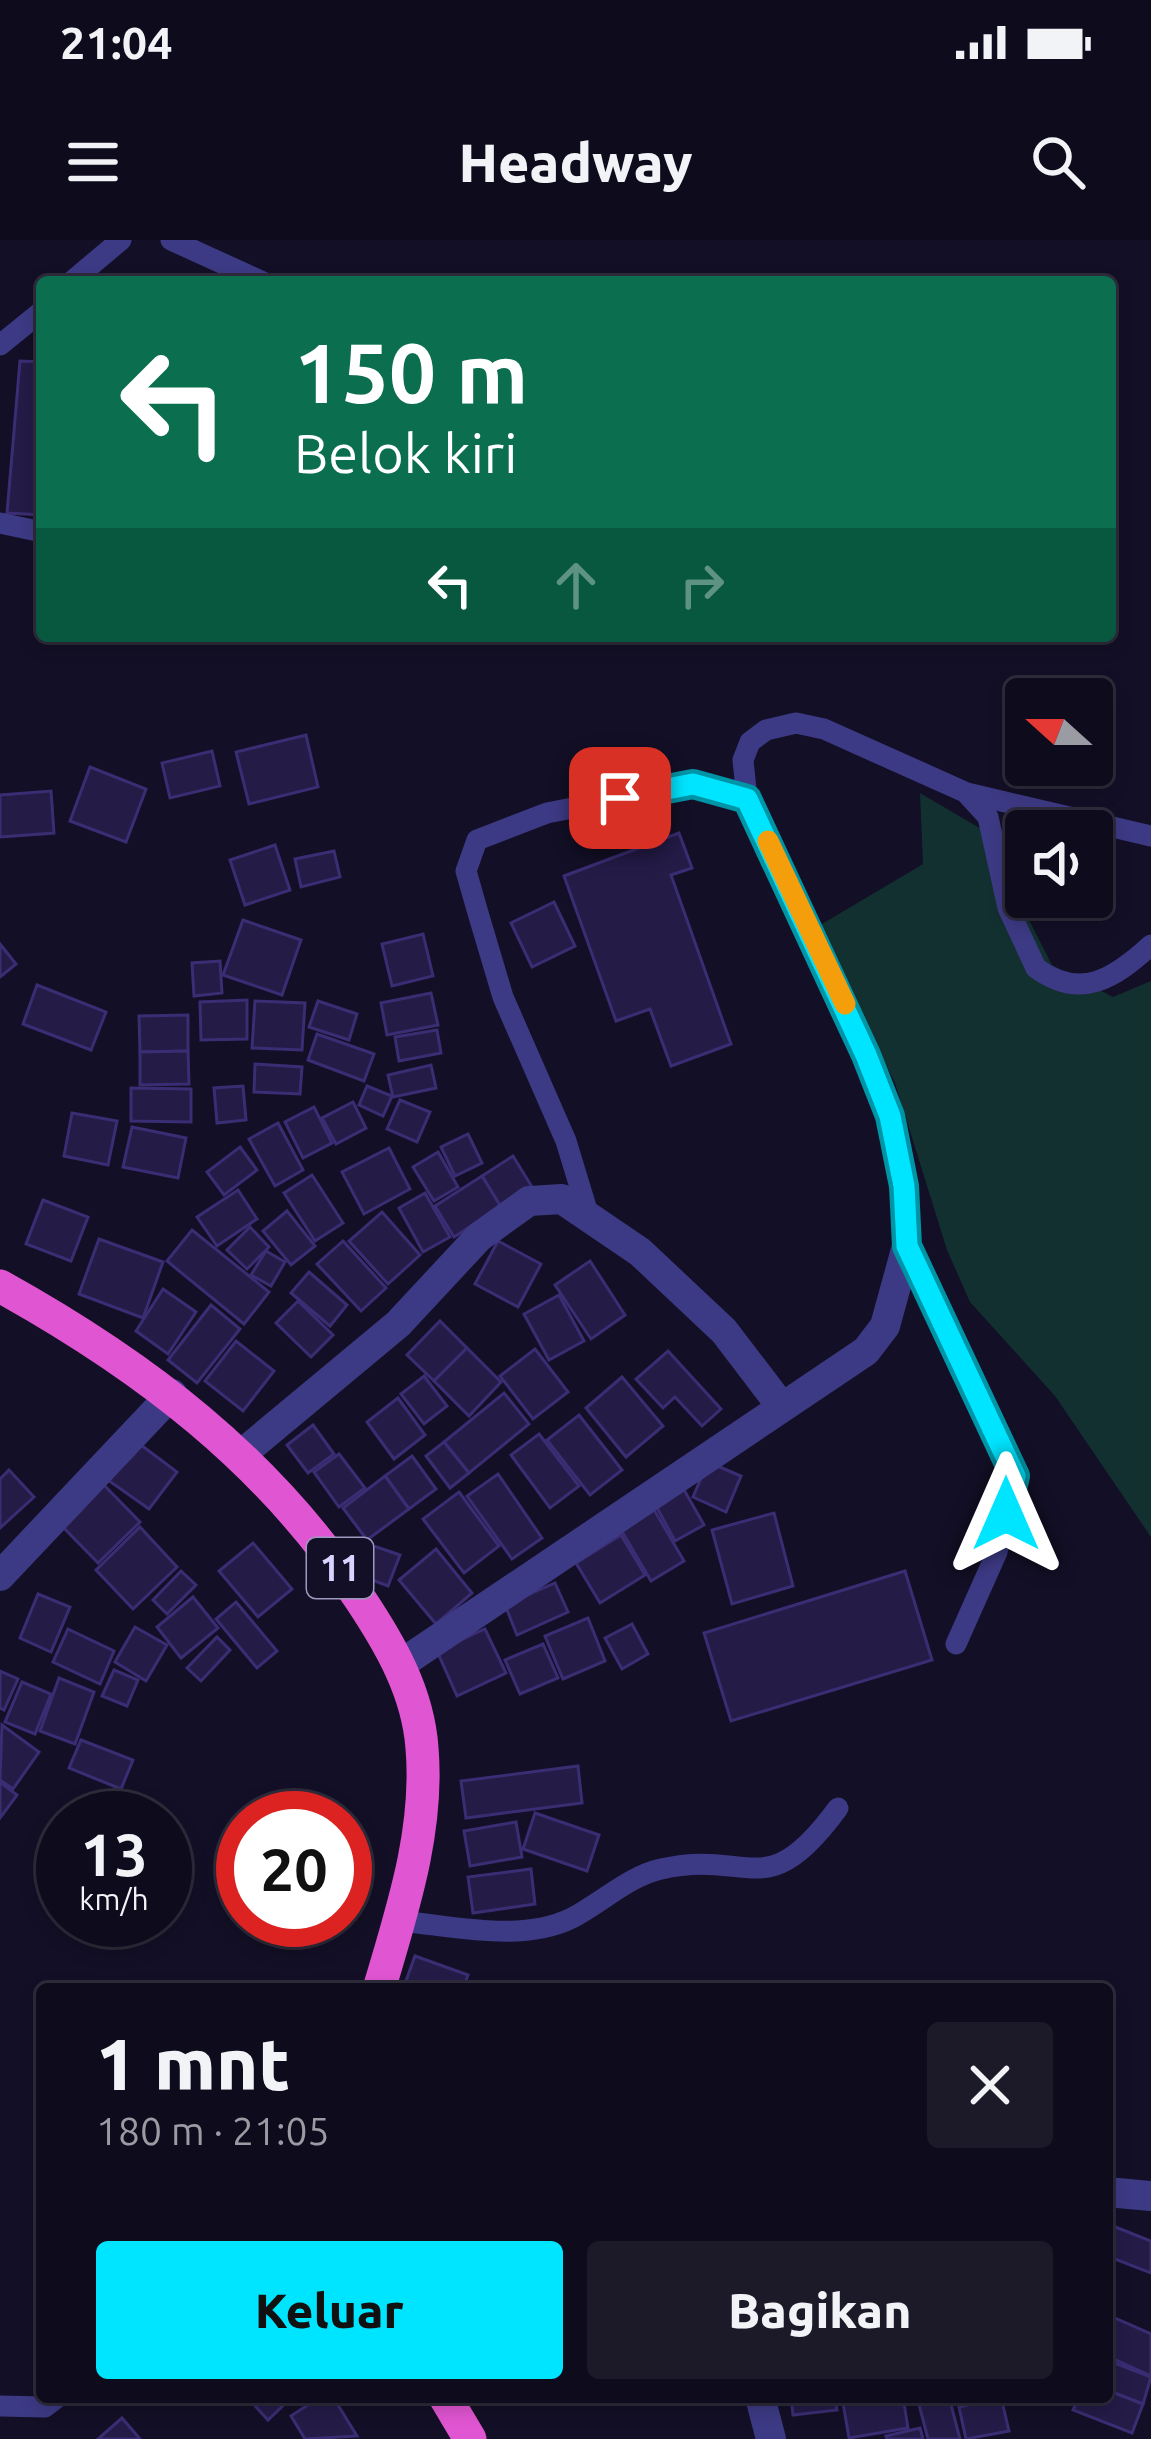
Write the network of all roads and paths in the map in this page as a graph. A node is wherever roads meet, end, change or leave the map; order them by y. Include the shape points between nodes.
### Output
1 (121, 240) edge
2 (170, 240) edge
3 (77, 276) edge
4 (249, 276) edge
5 (36, 316) edge
6 (0, 346) edge
7 (0, 523) edge
8 (36, 531) edge
9 (967, 794) junction
10 (747, 799) junction
11 (1151, 836) edge
12 (1151, 945) edge
13 (590, 1221) junction
14 (907, 1246) junction
15 (0, 1286) edge
16 (172, 1394) junction
17 (782, 1407) junction
18 (243, 1453) junction
19 (0, 1576) edge
20 (956, 1645) dead end
21 (401, 1664) junction
22 (838, 1808) dead end
23 (399, 1921) junction
24 (382, 1983) edge
25 (1113, 2193) edge
26 (1151, 2196) edge
27 (50, 2403) edge
28 (449, 2403) edge
29 (762, 2403) edge
30 (0, 2406) edge
31 (470, 2439) edge
32 (771, 2439) edge

1 - 3 lane
2 - 4 lane
5 - 6 lane
7 - 8 lane
9 - 10 lane via 796,723 750,742 743,760
9 - 11 lane
9 - 12 lane via 988,817 1008,908 1036,968 1078,987 1102,982
10 - 13 lane via 693,784 548,812 477,840 466,871 503,997 566,1141
10 - 14 lane via 890,1116
13 - 17 street via 640,1252 724,1331
13 - 18 street via 562,1199 529,1201 479,1237 398,1324
14 - 17 street via 896,1298 876,1339
14 - 20 lane via 1015,1476 997,1552
15 - 16 highway, 11 via 91,1336
16 - 18 highway, 11
16 - 19 street
17 - 21 street
18 - 21 highway, 11 via 321,1539
21 - 23 highway, 11 via 422,1744 423,1820
22 - 23 lane via 810,1846 786,1862 661,1869 546,1929
23 - 24 highway, 11
25 - 26 street
27 - 30 lane
28 - 31 highway
29 - 32 street

